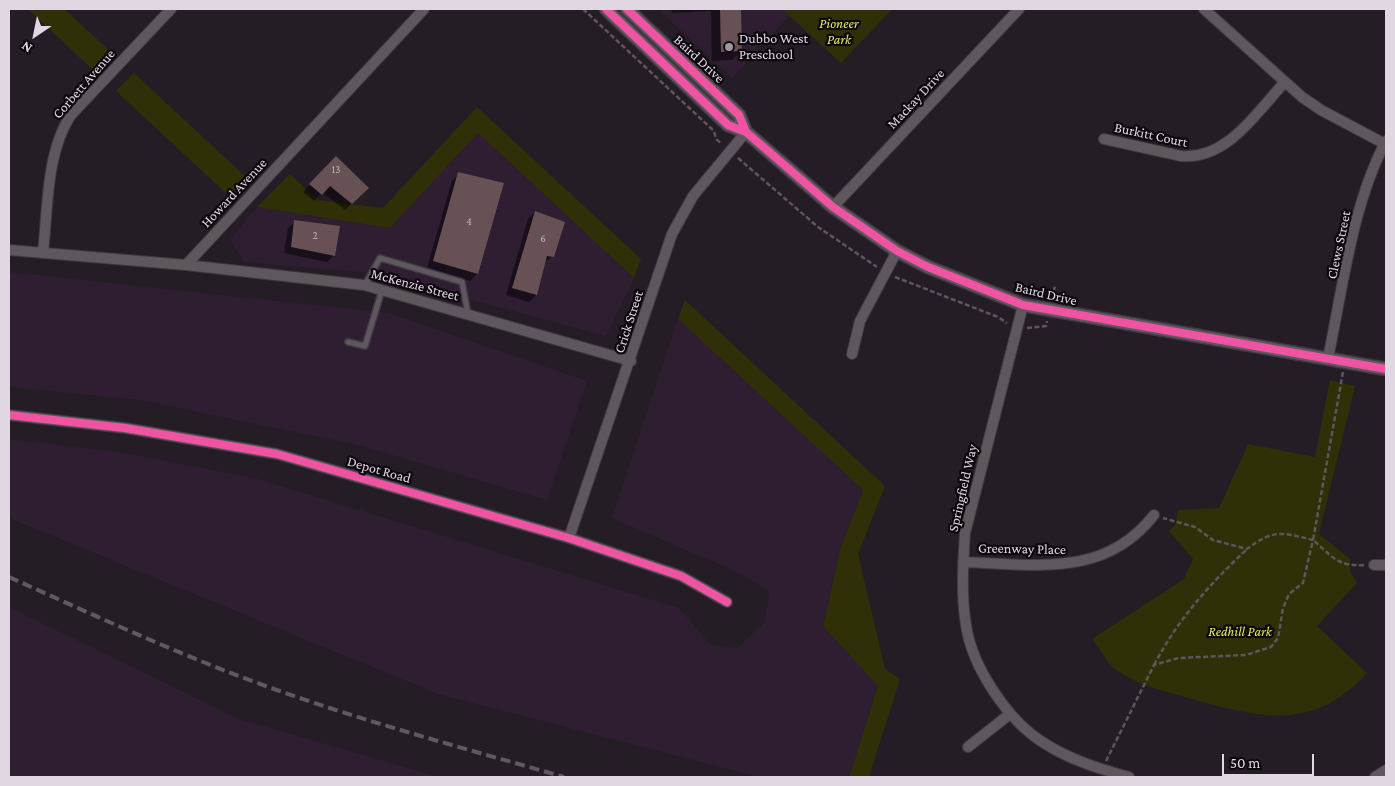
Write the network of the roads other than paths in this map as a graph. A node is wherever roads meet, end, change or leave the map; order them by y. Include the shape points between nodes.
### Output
1 (171, 9) edge
2 (424, 9) edge
3 (606, 9) edge
4 (627, 9) edge
5 (1019, 9) edge
6 (1204, 9) edge
7 (1284, 83) junction
8 (746, 132) junction
9 (1104, 139) dead end
10 (1386, 142) edge
11 (833, 207) junction
12 (9, 250) edge
13 (897, 251) junction
14 (43, 252) junction
15 (186, 266) junction
16 (364, 286) junction
17 (382, 290) junction
18 (1023, 305) junction
19 (468, 314) junction
20 (348, 342) dead end
21 (852, 354) dead end
22 (1328, 358) junction
23 (631, 361) junction
24 (1386, 369) edge
25 (9, 415) edge
26 (1154, 515) road end
27 (569, 538) junction
28 (963, 562) junction
29 (1374, 565) road end
30 (1386, 565) edge
31 (727, 602) dead end
32 (1010, 714) junction
33 (968, 747) dead end
34 (1386, 770) edge
35 (1129, 777) edge
36 (1376, 777) edge

1 - 14 street, Corbett Avenue via 71,115 62,129 54,158
2 - 15 street, Howard Avenue
3 - 8 street, Baird Drive via 728,125
4 - 8 street, Baird Drive via 739,115
5 - 11 street, Mackay Drive
6 - 7 street
7 - 9 street, Burkitt Court via 1235,136 1209,153 1181,156
7 - 10 street via 1320,110
8 - 11 street, Baird Drive
8 - 23 street, Crick Street via 704,180 682,213 672,234
10 - 22 street, Clews Street via 1359,214
11 - 13 street, Baird Drive
12 - 14 street
13 - 18 street, Baird Drive
13 - 21 street via 860,322
14 - 15 street
15 - 16 street, McKenzie Street
16 - 17 street, McKenzie Street
16 - 19 lane via 380,258 462,282
17 - 19 street, McKenzie Street
17 - 20 lane via 364,346
18 - 22 street, Baird Drive
18 - 28 street, Springfield Way via 965,533
19 - 23 street, McKenzie Street
22 - 24 street, Baird Drive
23 - 27 street, Crick Street
25 - 27 street, Depot Road via 124,428 277,454
26 - 28 street, Greenway Place via 1143,529 1108,554 1067,565
27 - 31 street, Depot Road via 682,576
28 - 32 street, Springfield Way via 966,626 973,651 979,668
29 - 30 street
32 - 33 street
32 - 35 street, Springfield Way via 1043,743 1102,770
34 - 36 street

